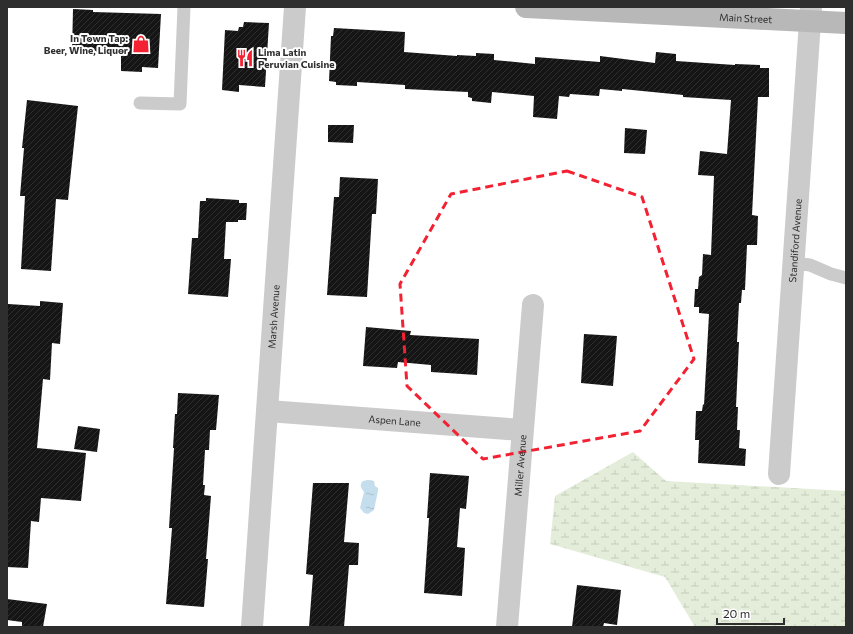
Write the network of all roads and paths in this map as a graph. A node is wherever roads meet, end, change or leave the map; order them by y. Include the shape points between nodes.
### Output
1 (184, 7) edge
2 (295, 7) edge
3 (526, 7) edge
4 (552, 8) edge
5 (811, 14) edge
6 (846, 23) edge
7 (140, 103) dead end
8 (793, 263) junction
9 (846, 278) edge
10 (533, 305) dead end
11 (268, 411) junction
12 (522, 430) junction
13 (778, 474) dead end
14 (252, 627) edge
15 (507, 627) edge

1 - 7 lane via 180,104
2 - 11 street, Marsh Avenue
3 - 4 main road, Main Street
4 - 5 main road, Main Street
5 - 6 main road, Main Street
5 - 8 street, Standiford Avenue
8 - 9 lane via 810,265
8 - 13 street, Standiford Avenue
10 - 12 street, Miller Avenue
11 - 12 street, Aspen Lane
11 - 14 street, Marsh Avenue
12 - 15 street, Miller Avenue

